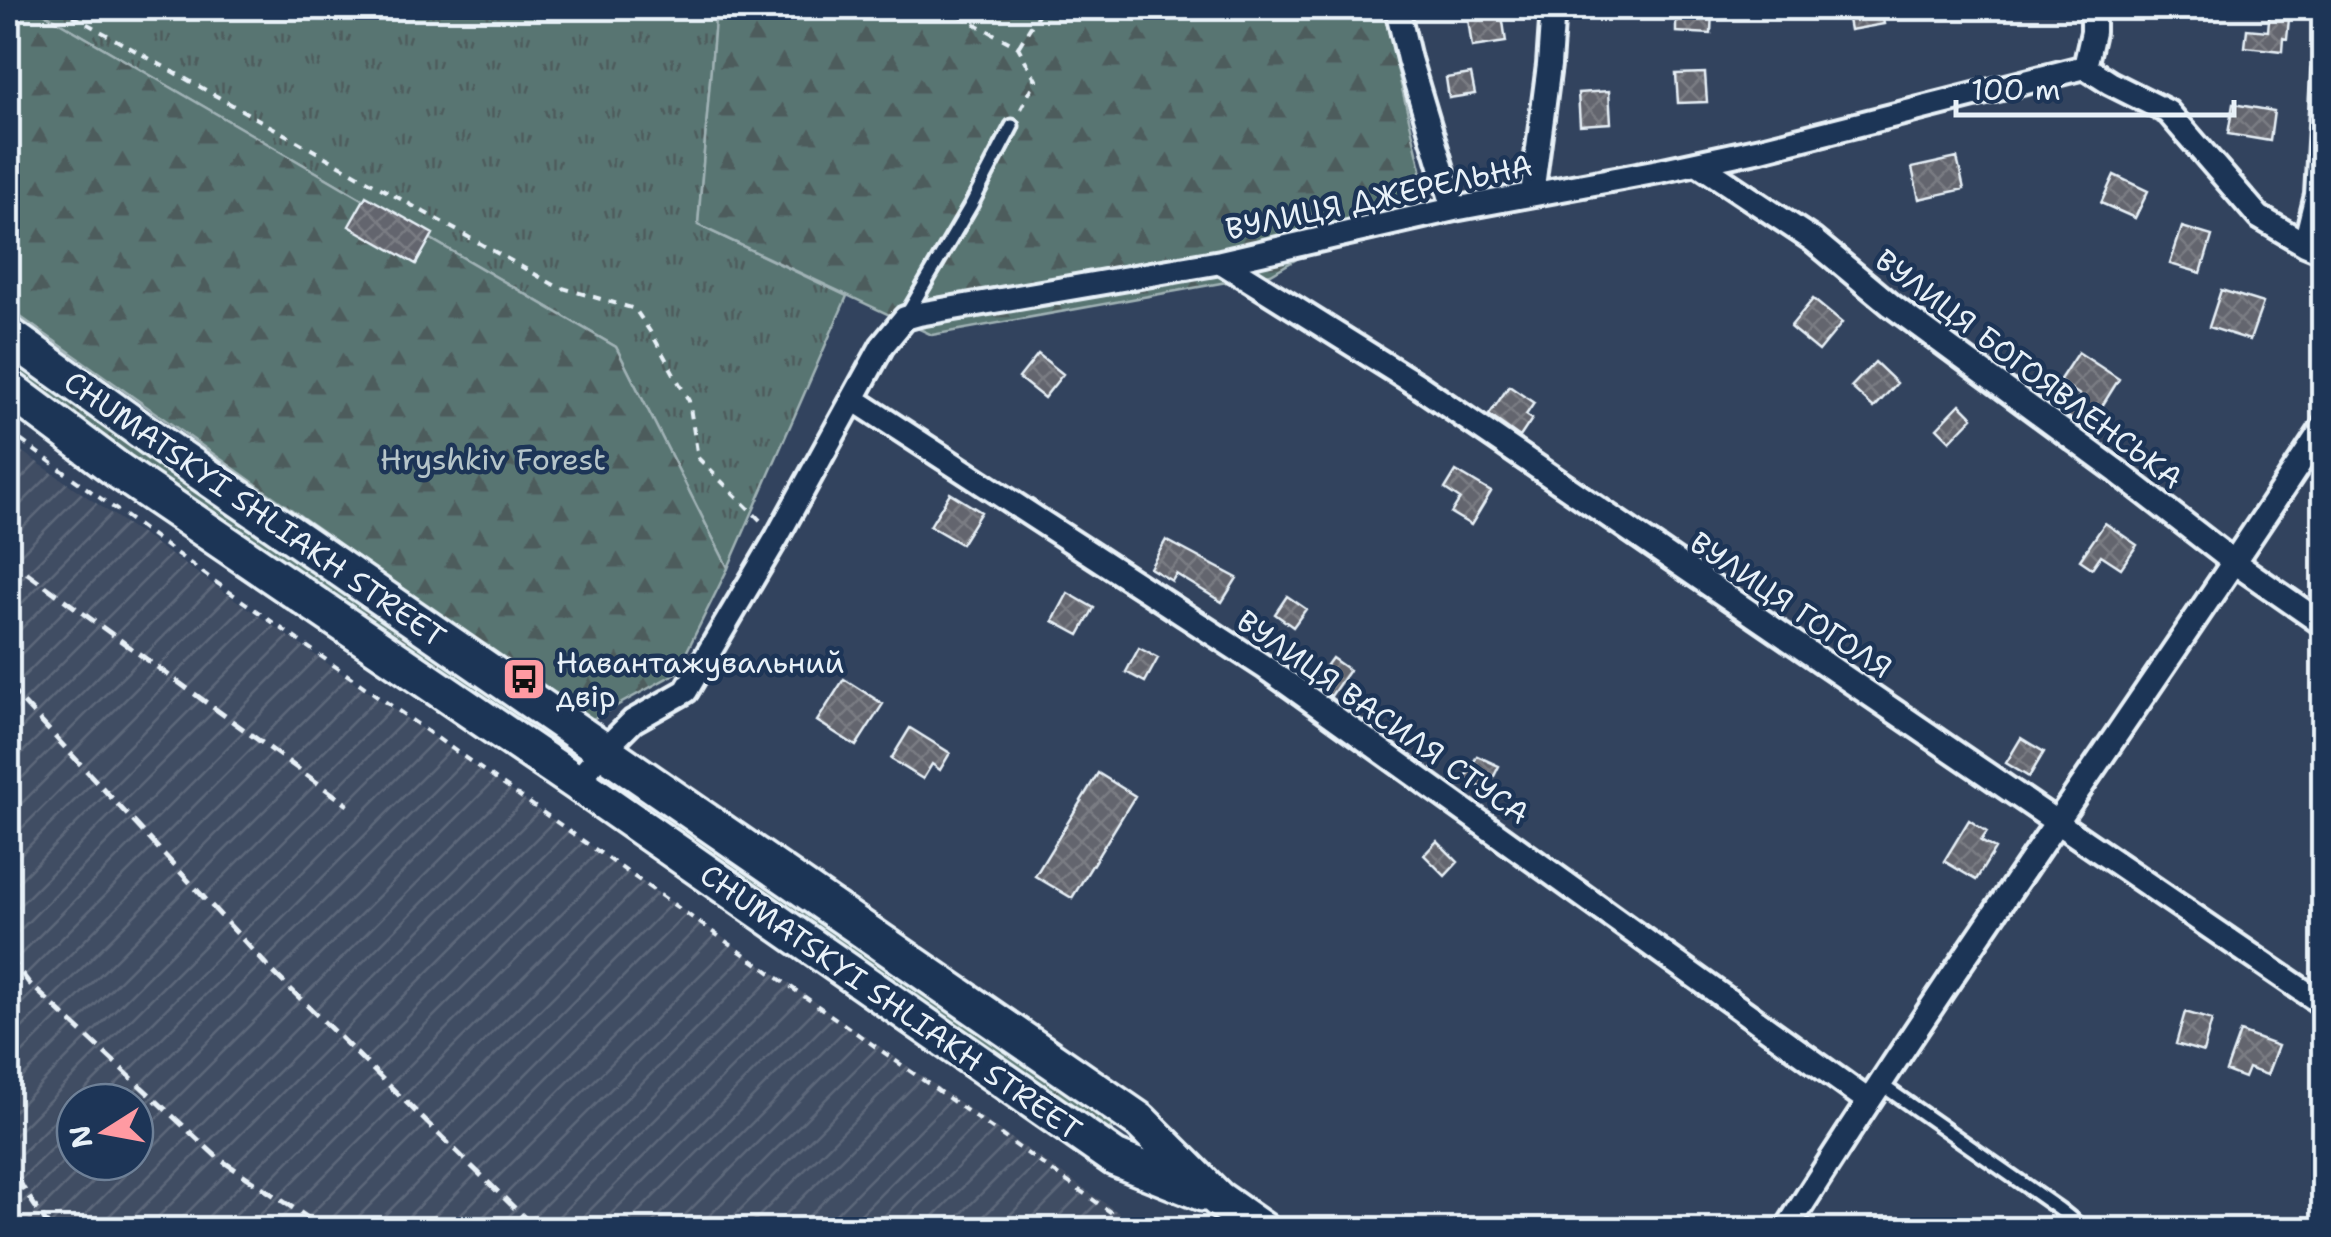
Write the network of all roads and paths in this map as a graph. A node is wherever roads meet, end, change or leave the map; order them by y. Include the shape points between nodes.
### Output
1 (59, 8) edge
2 (946, 8) edge
3 (1042, 8) edge
4 (1397, 8) edge
5 (1553, 8) edge
6 (2093, 8) edge
7 (1018, 47) junction
8 (2085, 68) junction
9 (2324, 72) edge
10 (1012, 126) joint
11 (1696, 163) junction
12 (1532, 194) junction
13 (1454, 209) junction
14 (2314, 248) edge
15 (1220, 262) junction
16 (904, 318) junction
17 (8, 334) edge
18 (8, 388) edge
19 (853, 399) junction
20 (2324, 426) edge
21 (8, 431) edge
22 (777, 537) junction
23 (2235, 563) junction
24 (2324, 625) edge
25 (603, 751) junction
26 (576, 782) junction
27 (2056, 822) junction
28 (2324, 1006) edge
29 (1873, 1091) junction
30 (1218, 1199) junction
31 (1136, 1230) edge
32 (1262, 1230) edge
33 (1786, 1230) edge
34 (2085, 1230) edge

1 - 22 path via 556,286 635,309 689,401 698,458
2 - 7 path
3 - 7 path
4 - 13 street
5 - 12 street
6 - 8 street
7 - 10 path via 1036,80
8 - 11 street, ВУЛИЦЯ ДЖЕРЕЛЬНА
8 - 14 street via 2168,112 2259,217
9 - 14 street
10 - 16 lane
11 - 12 street, ВУЛИЦЯ ДЖЕРЕЛЬНА
11 - 23 street, ВУЛИЦЯ БОГОЯВЛЕНСЬКА via 1814,240
12 - 13 street, ВУЛИЦЯ ДЖЕРЕЛЬНА
13 - 15 street, ВУЛИЦЯ ДЖЕРЕЛЬНА
15 - 16 street, ВУЛИЦЯ ДЖЕРЕЛЬНА
15 - 27 street, ВУЛИЦЯ ГОГОЛЯ via 1416,384
16 - 19 street
17 - 25 main road, CHUMATSKYI SHLIAKH STREET
18 - 26 main road, CHUMATSKYI SHLIAKH STREET
19 - 22 street
19 - 29 street, ВУЛИЦЯ ВАСИЛЯ СТУСА via 1266,668
20 - 23 street
21 - 31 path
22 - 25 street via 686,690 634,721
23 - 24 street, ВУЛИЦЯ БОГОЯВЛЕНСЬКА
23 - 27 street
25 - 26 street
25 - 30 main road, CHUMATSKYI SHLIAKH STREET via 1140,1122
26 - 30 main road, CHUMATSKYI SHLIAKH STREET via 1115,1158
27 - 28 street, ВУЛИЦЯ ГОГОЛЯ
27 - 29 street
29 - 33 street
29 - 34 lane, ВУЛИЦЯ ВАСИЛЯ СТУСА
30 - 32 main road, CHUMATSKYI SHLIAKH STREET

